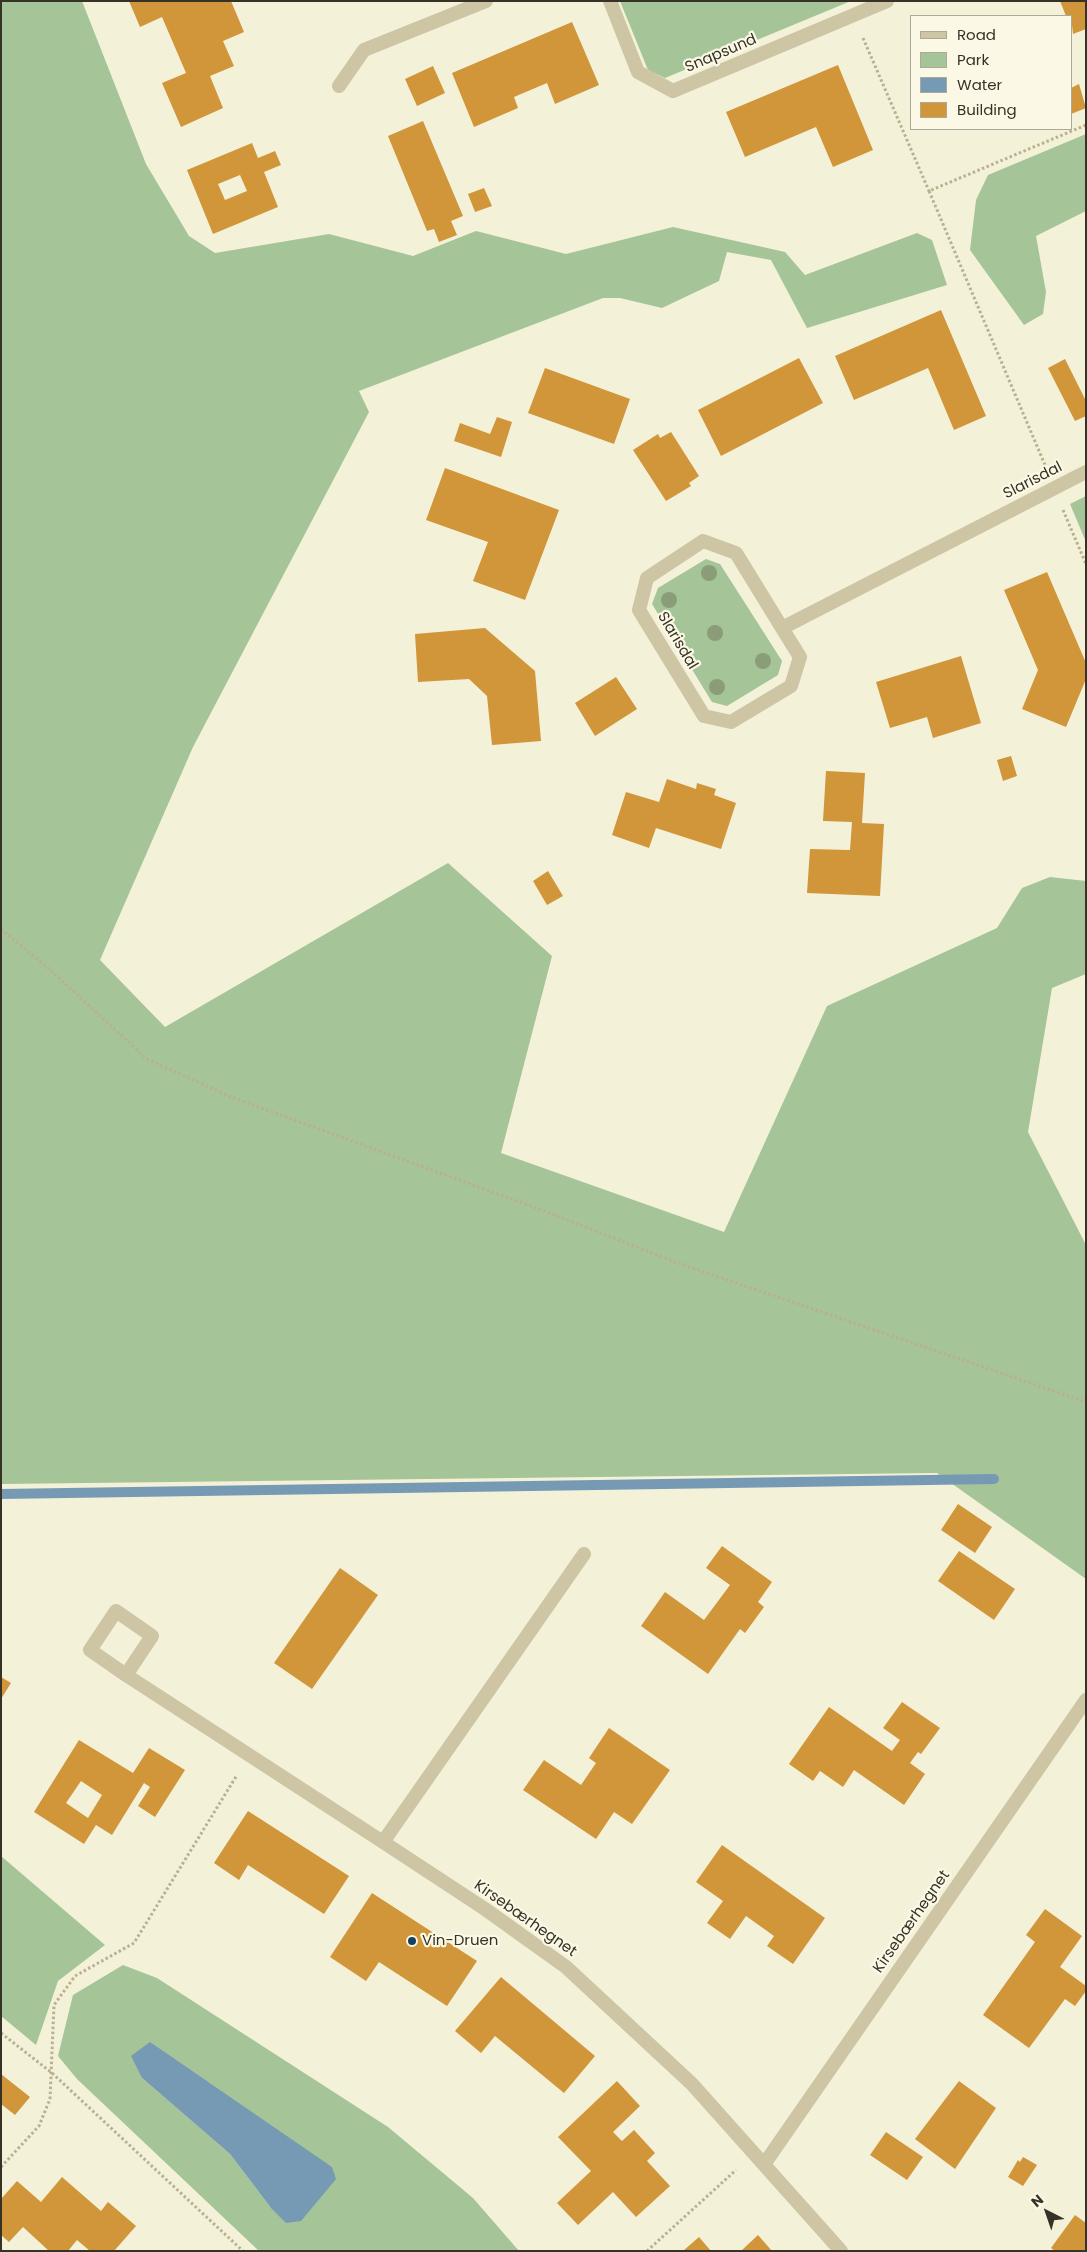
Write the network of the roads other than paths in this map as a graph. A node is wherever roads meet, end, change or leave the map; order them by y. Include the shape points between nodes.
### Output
1 (486, 1) edge
2 (610, 1) edge
3 (887, 1) edge
4 (339, 86) dead end
5 (1086, 472) edge
6 (782, 628) junction
7 (584, 1554) dead end
8 (126, 1674) junction
9 (1086, 1700) edge
10 (383, 1842) junction
11 (765, 2163) junction
12 (841, 2251) edge

1 - 4 street via 364,50
2 - 3 street, Snapsund via 638,72 673,91
5 - 6 street, Slarisdal
6 - 6 street, Slarisdal via 736,553 712,544 703,541 646,578 639,610 704,716 731,722 791,686 800,657
7 - 10 street
8 - 8 street, Kirsebærhegnet via 152,1636 116,1611 90,1650
8 - 10 street, Kirsebærhegnet
9 - 11 street, Kirsebærhegnet
10 - 11 street, Kirsebærhegnet via 566,1967 692,2084
11 - 12 street, Kirsebærhegnet

